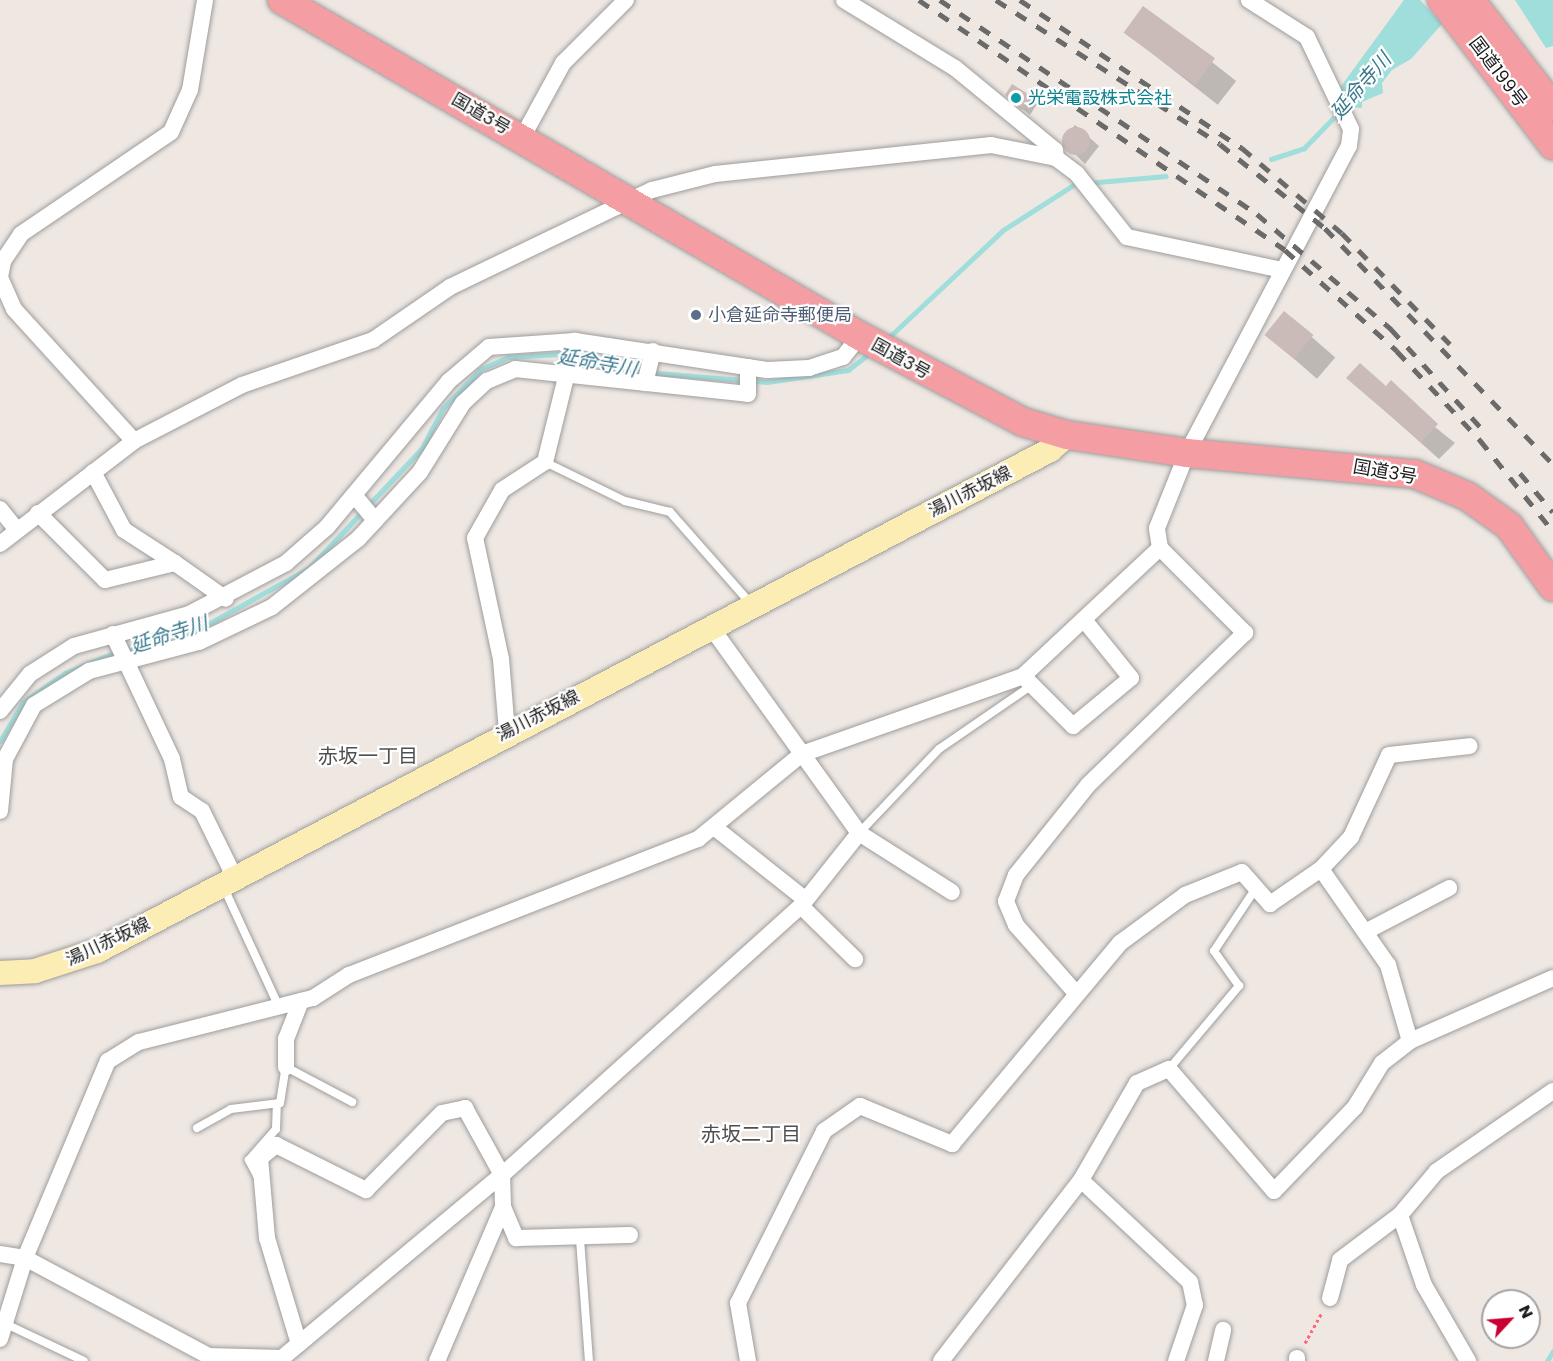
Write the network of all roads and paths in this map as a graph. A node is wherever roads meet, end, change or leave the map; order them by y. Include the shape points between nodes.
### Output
1 (205, 0) edge
2 (282, 0) edge
3 (626, 0) edge
4 (844, 0) edge
5 (1249, 0) edge
6 (1460, 5) edge
7 (1553, 107) edge
8 (522, 138) junction
9 (1553, 146) edge
10 (1056, 158) junction
11 (633, 201) junction
12 (1282, 270) junction
13 (575, 341) junction
14 (875, 344) junction
15 (653, 351) junction
16 (748, 367) junction
17 (568, 373) junction
18 (645, 382) junction
19 (1067, 435) junction
20 (134, 441) junction
21 (1187, 453) junction
22 (545, 462) junction
23 (93, 472) junction
24 (354, 495) junction
25 (0, 509) edge
26 (38, 513) junction
27 (375, 519) junction
28 (17, 530) junction
29 (0, 544) edge
30 (1160, 548) junction
31 (175, 563) junction
32 (1553, 587) edge
33 (226, 598) junction
34 (753, 605) junction
35 (1085, 621) junction
36 (711, 627) junction
37 (113, 634) junction
38 (127, 660) junction
39 (1028, 680) junction
40 (0, 711) edge
41 (507, 732) junction
42 (1470, 746) dead end
43 (802, 754) junction
44 (0, 811) edge
45 (714, 827) junction
46 (859, 833) junction
47 (1321, 869) junction
48 (229, 881) junction
49 (1256, 888) junction
50 (1449, 888) dead end
51 (952, 892) dead end
52 (803, 903) junction
53 (1365, 932) junction
54 (855, 959) dead end
55 (0, 973) edge
56 (1553, 978) edge
57 (1075, 992) junction
58 (301, 1001) junction
59 (279, 1007) junction
60 (1410, 1041) junction
61 (285, 1067) junction
62 (1169, 1069) junction
63 (1553, 1091) edge
64 (352, 1102) dead end
65 (277, 1104) junction
66 (197, 1128) dead end
67 (502, 1175) junction
68 (1082, 1180) junction
69 (262, 1183) junction
70 (503, 1207) junction
71 (1400, 1215) junction
72 (630, 1235) dead end
73 (580, 1239) junction
74 (0, 1254) edge
75 (26, 1258) junction
76 (1330, 1298) joint
77 (1223, 1330) dead end
78 (3, 1332) edge
79 (299, 1344) junction
80 (214, 1358) edge
81 (1297, 1359) edge
82 (84, 1361) edge
83 (437, 1361) edge
84 (589, 1361) edge
85 (748, 1361) edge
86 (941, 1361) edge
87 (1176, 1361) edge
88 (1216, 1361) edge
89 (1468, 1361) edge

1 - 20 street via 190,90 171,132 21,234 3,261 0,277 14,309
2 - 8 highway, 国道3号
3 - 8 street via 563,63
4 - 10 street via 955,68 1055,150
5 - 12 street via 1307,37 1351,129 1349,146
6 - 7 highway, 国道199号
6 - 9 highway, 国道199号
8 - 11 highway, 国道3号
10 - 11 street via 991,146 954,147 850,164 716,174
10 - 12 street via 1077,174 1087,193 1127,237
11 - 14 highway, 国道3号
11 - 20 street via 450,287 374,340 242,385
12 - 21 street
13 - 15 street
13 - 17 street
13 - 24 street via 489,347 449,381
14 - 16 street via 809,368
14 - 19 highway, 国道3号 via 1023,422
15 - 16 street
15 - 18 street
16 - 18 street via 748,394
17 - 18 street
17 - 22 street
17 - 27 street via 515,369 487,381 463,403 420,472
19 - 21 highway, 国道3号
19 - 34 main road, 湯川赤坂線 via 1050,450
20 - 23 street
21 - 30 street via 1157,528
21 - 32 highway, 国道3号 via 1415,474 1467,496 1509,526
22 - 34 lane via 625,501 670,512
22 - 41 street via 502,490 475,538 501,659
23 - 26 street
23 - 31 street via 124,530
24 - 27 street
24 - 33 street via 286,563
25 - 28 street
26 - 28 street
26 - 31 street via 105,580
27 - 38 street via 272,607 200,642
28 - 29 street
30 - 35 street
30 - 57 street via 1245,633 1088,785 1016,875 1006,901 1016,925
31 - 33 street
33 - 37 street via 150,627
34 - 36 main road, 湯川赤坂線
35 - 39 street
35 - 39 street via 1131,678 1073,726
36 - 41 main road, 湯川赤坂線
36 - 43 street
37 - 38 street
37 - 40 street via 74,646 30,674
38 - 44 street via 58,686 34,705 5,759
38 - 48 street via 172,759 180,797 202,811
39 - 43 street
39 - 46 lane via 939,749
41 - 48 main road, 湯川赤坂線
42 - 47 street via 1389,754 1351,837
43 - 45 street
43 - 46 street
45 - 52 street
45 - 58 street via 698,839 349,975
46 - 51 street
46 - 52 street
47 - 49 street via 1270,903
47 - 53 street
48 - 55 main road, 湯川赤坂線 via 67,963
48 - 59 lane
49 - 57 street via 1242,872 1185,895 1120,944
49 - 62 lane via 1214,951 1239,986
50 - 53 street
52 - 54 street
52 - 67 street
53 - 60 street via 1388,965
56 - 60 street
57 - 85 street via 952,1144 860,1106 824,1131 738,1303
58 - 59 street
58 - 61 street via 286,1039
59 - 75 street via 139,1042 108,1062
60 - 62 street via 1382,1062 1355,1107 1274,1191
61 - 64 lane
61 - 65 lane via 282,1099
62 - 68 street via 1137,1083
63 - 71 street via 1437,1171
65 - 66 lane via 231,1109
65 - 69 lane via 276,1130 249,1160
67 - 69 street via 465,1108 442,1113 366,1190 276,1145 260,1158
67 - 70 street
67 - 79 street
68 - 86 street
68 - 87 street via 1190,1282 1195,1305
69 - 79 street via 267,1238
70 - 73 street via 516,1238
70 - 83 street
71 - 76 street via 1340,1260
71 - 89 street via 1424,1285
72 - 73 street
73 - 84 lane
74 - 75 street
75 - 78 street
75 - 80 street
76 - 81 path
77 - 88 street
78 - 82 lane
79 - 80 street via 282,1358

